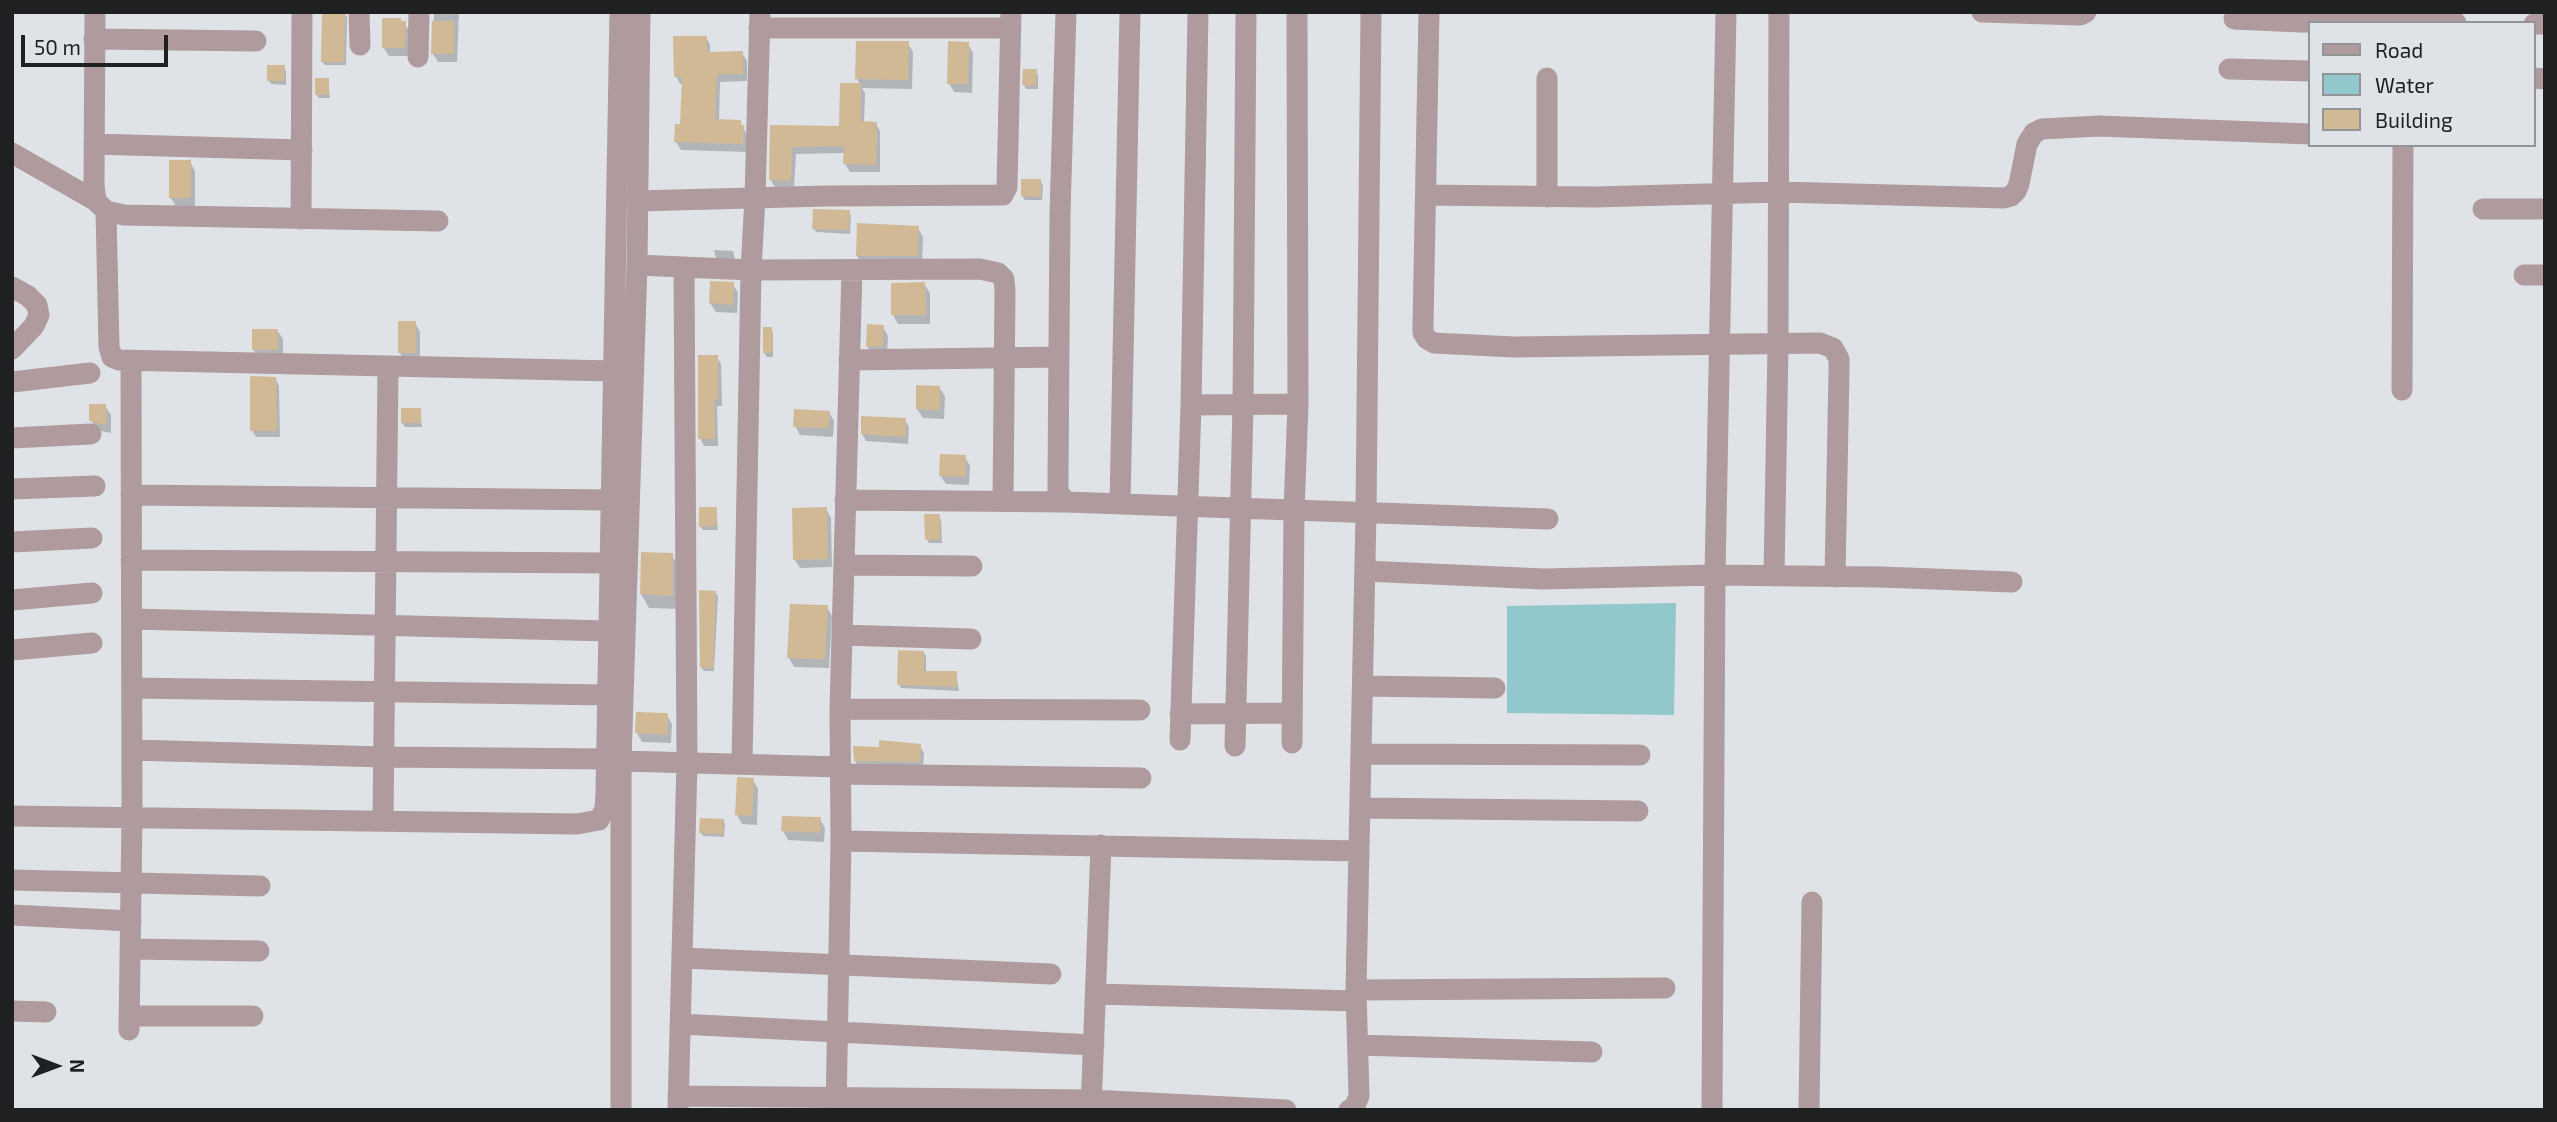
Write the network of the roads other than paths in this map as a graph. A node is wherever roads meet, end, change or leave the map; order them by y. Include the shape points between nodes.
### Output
1 (95, 12) edge
2 (302, 12) edge
3 (359, 12) edge
4 (419, 12) edge
5 (620, 12) edge
6 (640, 12) edge
7 (1066, 12) edge
8 (1130, 12) edge
9 (1198, 12) edge
10 (1246, 12) edge
11 (1297, 12) edge
12 (1371, 12) edge
13 (1429, 12) edge
14 (1726, 12) edge
15 (1779, 12) edge
16 (1982, 12) edge
17 (2086, 12) edge
18 (2234, 19) dead end
19 (760, 20) edge
20 (1011, 20) edge
21 (2308, 22) edge
22 (94, 39) junction
23 (256, 41) dead end
24 (359, 45) dead end
25 (418, 57) dead end
26 (2230, 69) dead end
27 (2308, 71) edge
28 (1547, 78) dead end
29 (2308, 134) edge
30 (94, 144) junction
31 (2403, 147) edge
32 (302, 150) junction
33 (12, 153) edge
34 (1779, 192) junction
35 (1722, 194) junction
36 (1426, 195) junction
37 (1547, 197) junction
38 (755, 198) junction
39 (637, 201) junction
40 (101, 206) junction
41 (2483, 209) dead end
42 (2545, 209) edge
43 (301, 219) junction
44 (438, 221) dead end
45 (637, 265) junction
46 (684, 267) junction
47 (751, 270) junction
48 (852, 270) junction
49 (12, 287) edge
50 (1720, 345) junction
51 (1779, 345) junction
52 (12, 349) edge
53 (1004, 358) junction
54 (1059, 358) junction
55 (849, 360) junction
56 (131, 362) junction
57 (388, 368) junction
58 (613, 371) junction
59 (90, 373) dead end
60 (12, 382) edge
61 (2402, 390) dead end
62 (1298, 404) junction
63 (1191, 405) junction
64 (1243, 405) junction
65 (91, 434) dead end
66 (12, 438) edge
67 (95, 486) dead end
68 (12, 489) edge
69 (131, 495) junction
70 (386, 496) junction
71 (612, 500) junction
72 (845, 500) junction
73 (1003, 501) junction
74 (1066, 502) junction
75 (1120, 504) junction
76 (1186, 507) junction
77 (1240, 509) junction
78 (1294, 511) junction
79 (1366, 514) junction
80 (1548, 519) dead end
81 (92, 538) dead end
82 (12, 542) edge
83 (131, 560) junction
84 (386, 562) junction
85 (610, 563) junction
86 (844, 565) junction
87 (972, 566) dead end
88 (1365, 570) junction
89 (1715, 575) junction
90 (1774, 576) junction
91 (1835, 576) junction
92 (2012, 582) dead end
93 (92, 593) dead end
94 (12, 600) edge
95 (132, 619) junction
96 (385, 625) junction
97 (609, 631) junction
98 (842, 635) junction
99 (971, 639) dead end
100 (92, 643) dead end
101 (12, 650) edge
102 (1363, 686) junction
103 (132, 688) junction
104 (1495, 688) dead end
105 (384, 692) junction
106 (608, 695) junction
107 (840, 709) junction
108 (1140, 710) dead end
109 (1236, 713) junction
110 (1292, 713) junction
111 (1180, 714) junction
112 (1180, 740) dead end
113 (1292, 743) dead end
114 (1234, 746) dead end
115 (132, 750) junction
116 (1361, 754) junction
117 (1640, 755) dead end
118 (384, 757) junction
119 (614, 760) junction
120 (687, 762) junction
121 (742, 764) junction
122 (841, 771) junction
123 (1142, 778) dead end
124 (1360, 808) junction
125 (1639, 811) dead end
126 (12, 816) edge
127 (132, 817) junction
128 (383, 821) junction
129 (841, 841) junction
130 (1101, 845) junction
131 (1359, 851) junction
132 (12, 880) edge
133 (131, 884) junction
134 (260, 886) dead end
135 (1812, 902) dead end
136 (12, 915) edge
137 (131, 921) junction
138 (130, 949) junction
139 (259, 951) dead end
140 (683, 958) junction
141 (837, 965) junction
142 (1051, 974) dead end
143 (1665, 988) dead end
144 (1096, 994) junction
145 (1356, 995) junction
146 (12, 1011) edge
147 (46, 1012) dead end
148 (253, 1016) dead end
149 (680, 1024) junction
150 (837, 1032) junction
151 (1094, 1045) junction
152 (1358, 1045) junction
153 (1592, 1052) dead end
154 (678, 1103) edge
155 (758, 1103) edge
156 (836, 1103) edge
157 (1092, 1105) edge
158 (621, 1110) edge
159 (1286, 1110) edge
160 (1349, 1110) edge
161 (1712, 1110) edge
162 (1809, 1110) edge

1 - 22 street
2 - 32 street
3 - 24 street
4 - 25 street
5 - 58 street
6 - 39 street
7 - 54 street
8 - 75 street
9 - 63 street
10 - 64 street
11 - 62 street
12 - 79 street
13 - 36 street
14 - 35 street
15 - 34 street
16 - 17 street
18 - 21 street
19 - 20 street
19 - 38 street
20 - 38 street via 1007,187 1003,195
22 - 23 street
22 - 30 street
26 - 27 street
28 - 37 street
29 - 34 street via 2052,127 2034,133 2027,144 2019,184 2004,198
30 - 32 street
30 - 40 street
31 - 61 street
32 - 43 street
33 - 40 street
34 - 35 street
34 - 51 street
35 - 37 street
35 - 50 street
36 - 37 street
36 - 50 street via 1423,333 1434,343
38 - 39 street
38 - 47 street
39 - 45 street
40 - 43 street via 124,215
40 - 56 street via 109,347 112,358
41 - 42 street
43 - 44 street
45 - 46 street
45 - 119 street
46 - 47 street
46 - 120 street
47 - 48 street
47 - 121 street
48 - 53 street via 998,273 1005,291
48 - 55 street
49 - 52 street via 37,305 39,315
50 - 51 street
50 - 89 street
51 - 90 street
51 - 91 street via 1820,343 1833,348 1839,359
53 - 54 street
53 - 55 street
53 - 73 street
54 - 74 street via 1058,492
55 - 72 street
56 - 57 street
56 - 69 street
57 - 58 street
57 - 70 street
58 - 71 street
59 - 60 street
62 - 64 street
62 - 78 street
63 - 64 street
63 - 76 street
64 - 77 street
65 - 66 street
67 - 68 street
69 - 70 street
69 - 83 street
70 - 71 street
70 - 84 street
71 - 85 street
72 - 73 street
72 - 86 street
73 - 74 street
74 - 75 street
75 - 76 street
76 - 77 street
76 - 111 street
77 - 78 street
77 - 109 street
78 - 79 street
78 - 110 street
79 - 80 street
79 - 88 street
81 - 82 street
83 - 84 street
83 - 95 street
84 - 85 street
84 - 96 street
85 - 97 street
86 - 87 street
86 - 98 street
88 - 89 street via 1544,579
88 - 102 street
89 - 90 street
89 - 161 street
90 - 91 street
91 - 92 street
93 - 94 street
95 - 96 street
95 - 103 street
96 - 97 street
96 - 105 street
97 - 106 street
98 - 99 street
98 - 107 street
100 - 101 street
102 - 104 street
102 - 116 street
103 - 105 street
103 - 115 street
105 - 106 street
105 - 118 street
106 - 119 street
107 - 108 street
107 - 122 street
109 - 110 street
109 - 111 street
109 - 114 street
110 - 113 street
111 - 112 street
115 - 118 street
115 - 127 street
116 - 117 street
116 - 124 street
118 - 119 street
118 - 128 street
119 - 120 street
119 - 128 street via 605,809 599,820 589,823
119 - 158 street via 623,868
120 - 121 street
120 - 140 street
121 - 122 street
122 - 123 street
122 - 129 street
124 - 125 street
124 - 131 street
126 - 127 street
127 - 128 street
127 - 133 street
129 - 130 street
129 - 141 street
130 - 131 street
130 - 144 street
131 - 145 street
132 - 133 street
133 - 134 street
133 - 137 street
135 - 162 street
136 - 137 street
137 - 138 street
138 - 139 street
138 - 148 street via 129,1023
140 - 141 street
140 - 149 street
141 - 142 street
141 - 150 street
143 - 145 street
144 - 145 street
144 - 151 street
145 - 152 street
146 - 147 street
149 - 150 street
149 - 154 street
150 - 151 street
150 - 156 street
151 - 157 street
152 - 153 street
152 - 160 street via 1359,1096
154 - 155 street
155 - 156 street
156 - 157 street
157 - 159 street

